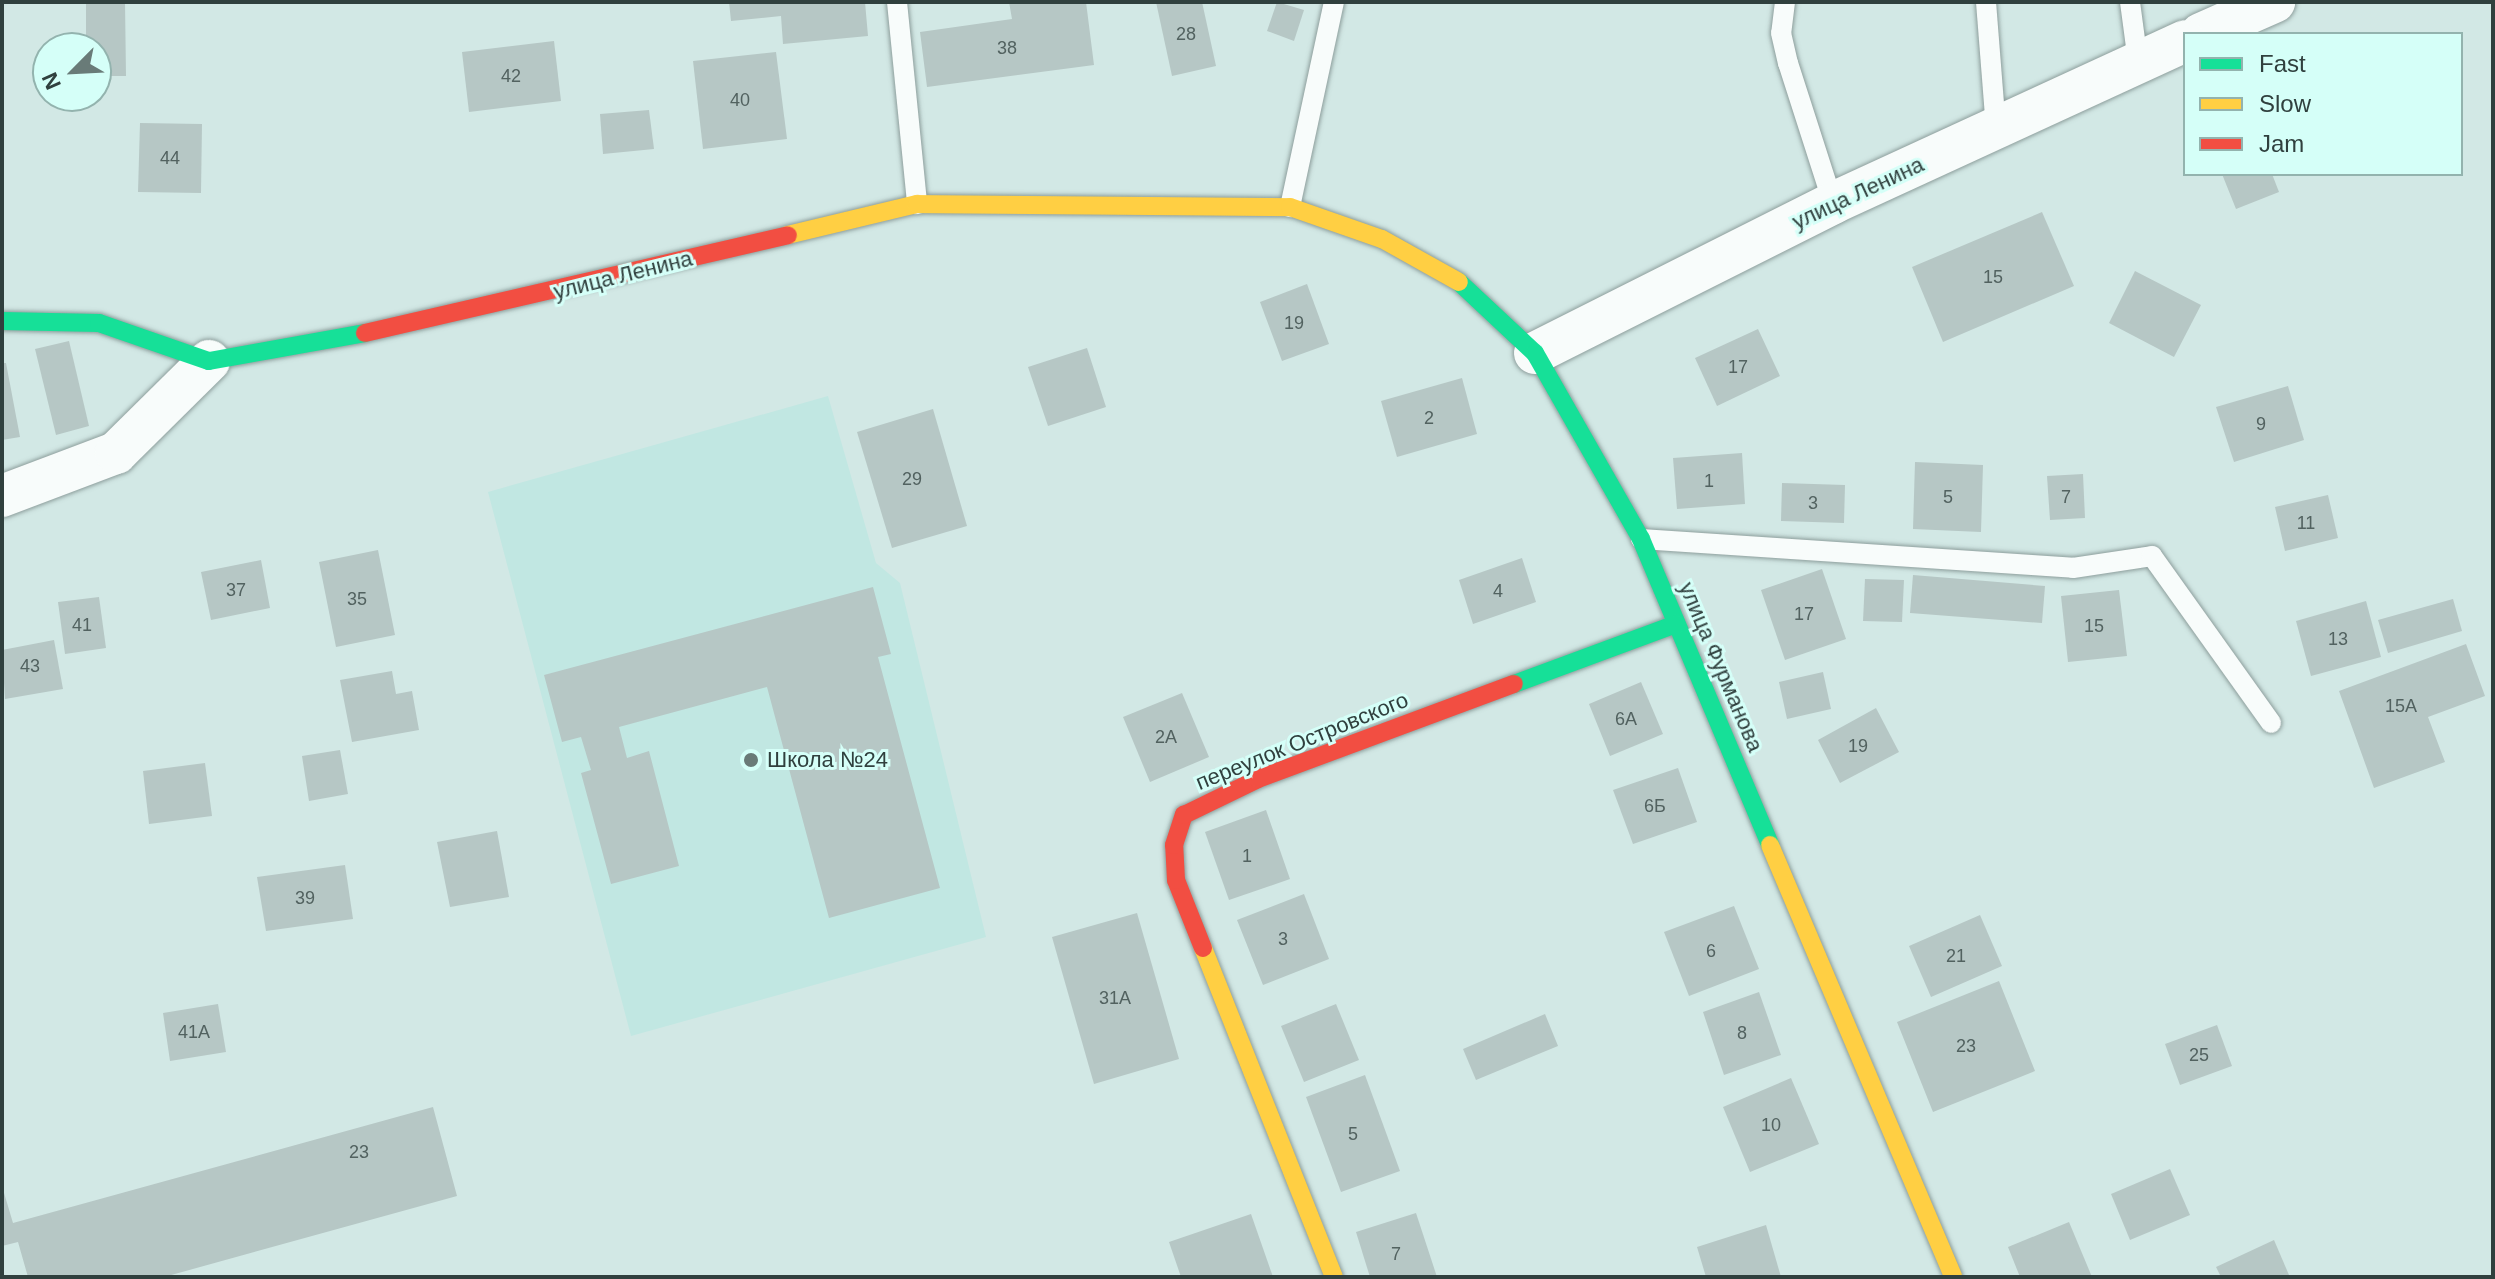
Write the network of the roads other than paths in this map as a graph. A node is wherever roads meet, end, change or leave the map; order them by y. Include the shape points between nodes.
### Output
1 (897, 2) edge
2 (1334, 2) edge
3 (1785, 2) edge
4 (1986, 2) edge
5 (2130, 2) edge
6 (2274, 2) edge
7 (2206, 32) edge
8 (2183, 42) edge
9 (2138, 62) junction
10 (1996, 129) junction
11 (1833, 203) junction
12 (917, 204) junction
13 (1290, 207) junction
14 (2, 321) edge
15 (1535, 353) junction
16 (209, 361) junction
17 (2, 496) edge
18 (1641, 539) junction
19 (1676, 624) junction
20 (2271, 723) dead end
21 (1334, 1277) edge
22 (1953, 1277) edge

1 - 12 lane
2 - 13 lane
3 - 11 lane via 1781,33 1788,63
4 - 10 lane
5 - 9 lane
6 - 7 street
8 - 9 street, улица Ленина
9 - 10 street, улица Ленина
10 - 11 street, улица Ленина
11 - 15 street, улица Ленина
12 - 13 main road, улица Ленина
12 - 16 main road, улица Ленина via 432,321
13 - 15 main road, улица Фурманова via 1382,239 1450,274
14 - 16 main road via 99,323
15 - 18 main road, улица Фурманова
16 - 17 street via 116,453
18 - 19 main road, улица Фурманова
18 - 20 lane via 2073,568 2152,556
19 - 21 main road, переулок Островского via 1258,779 1184,815 1174,845 1176,880
19 - 22 main road, улица Фурманова

